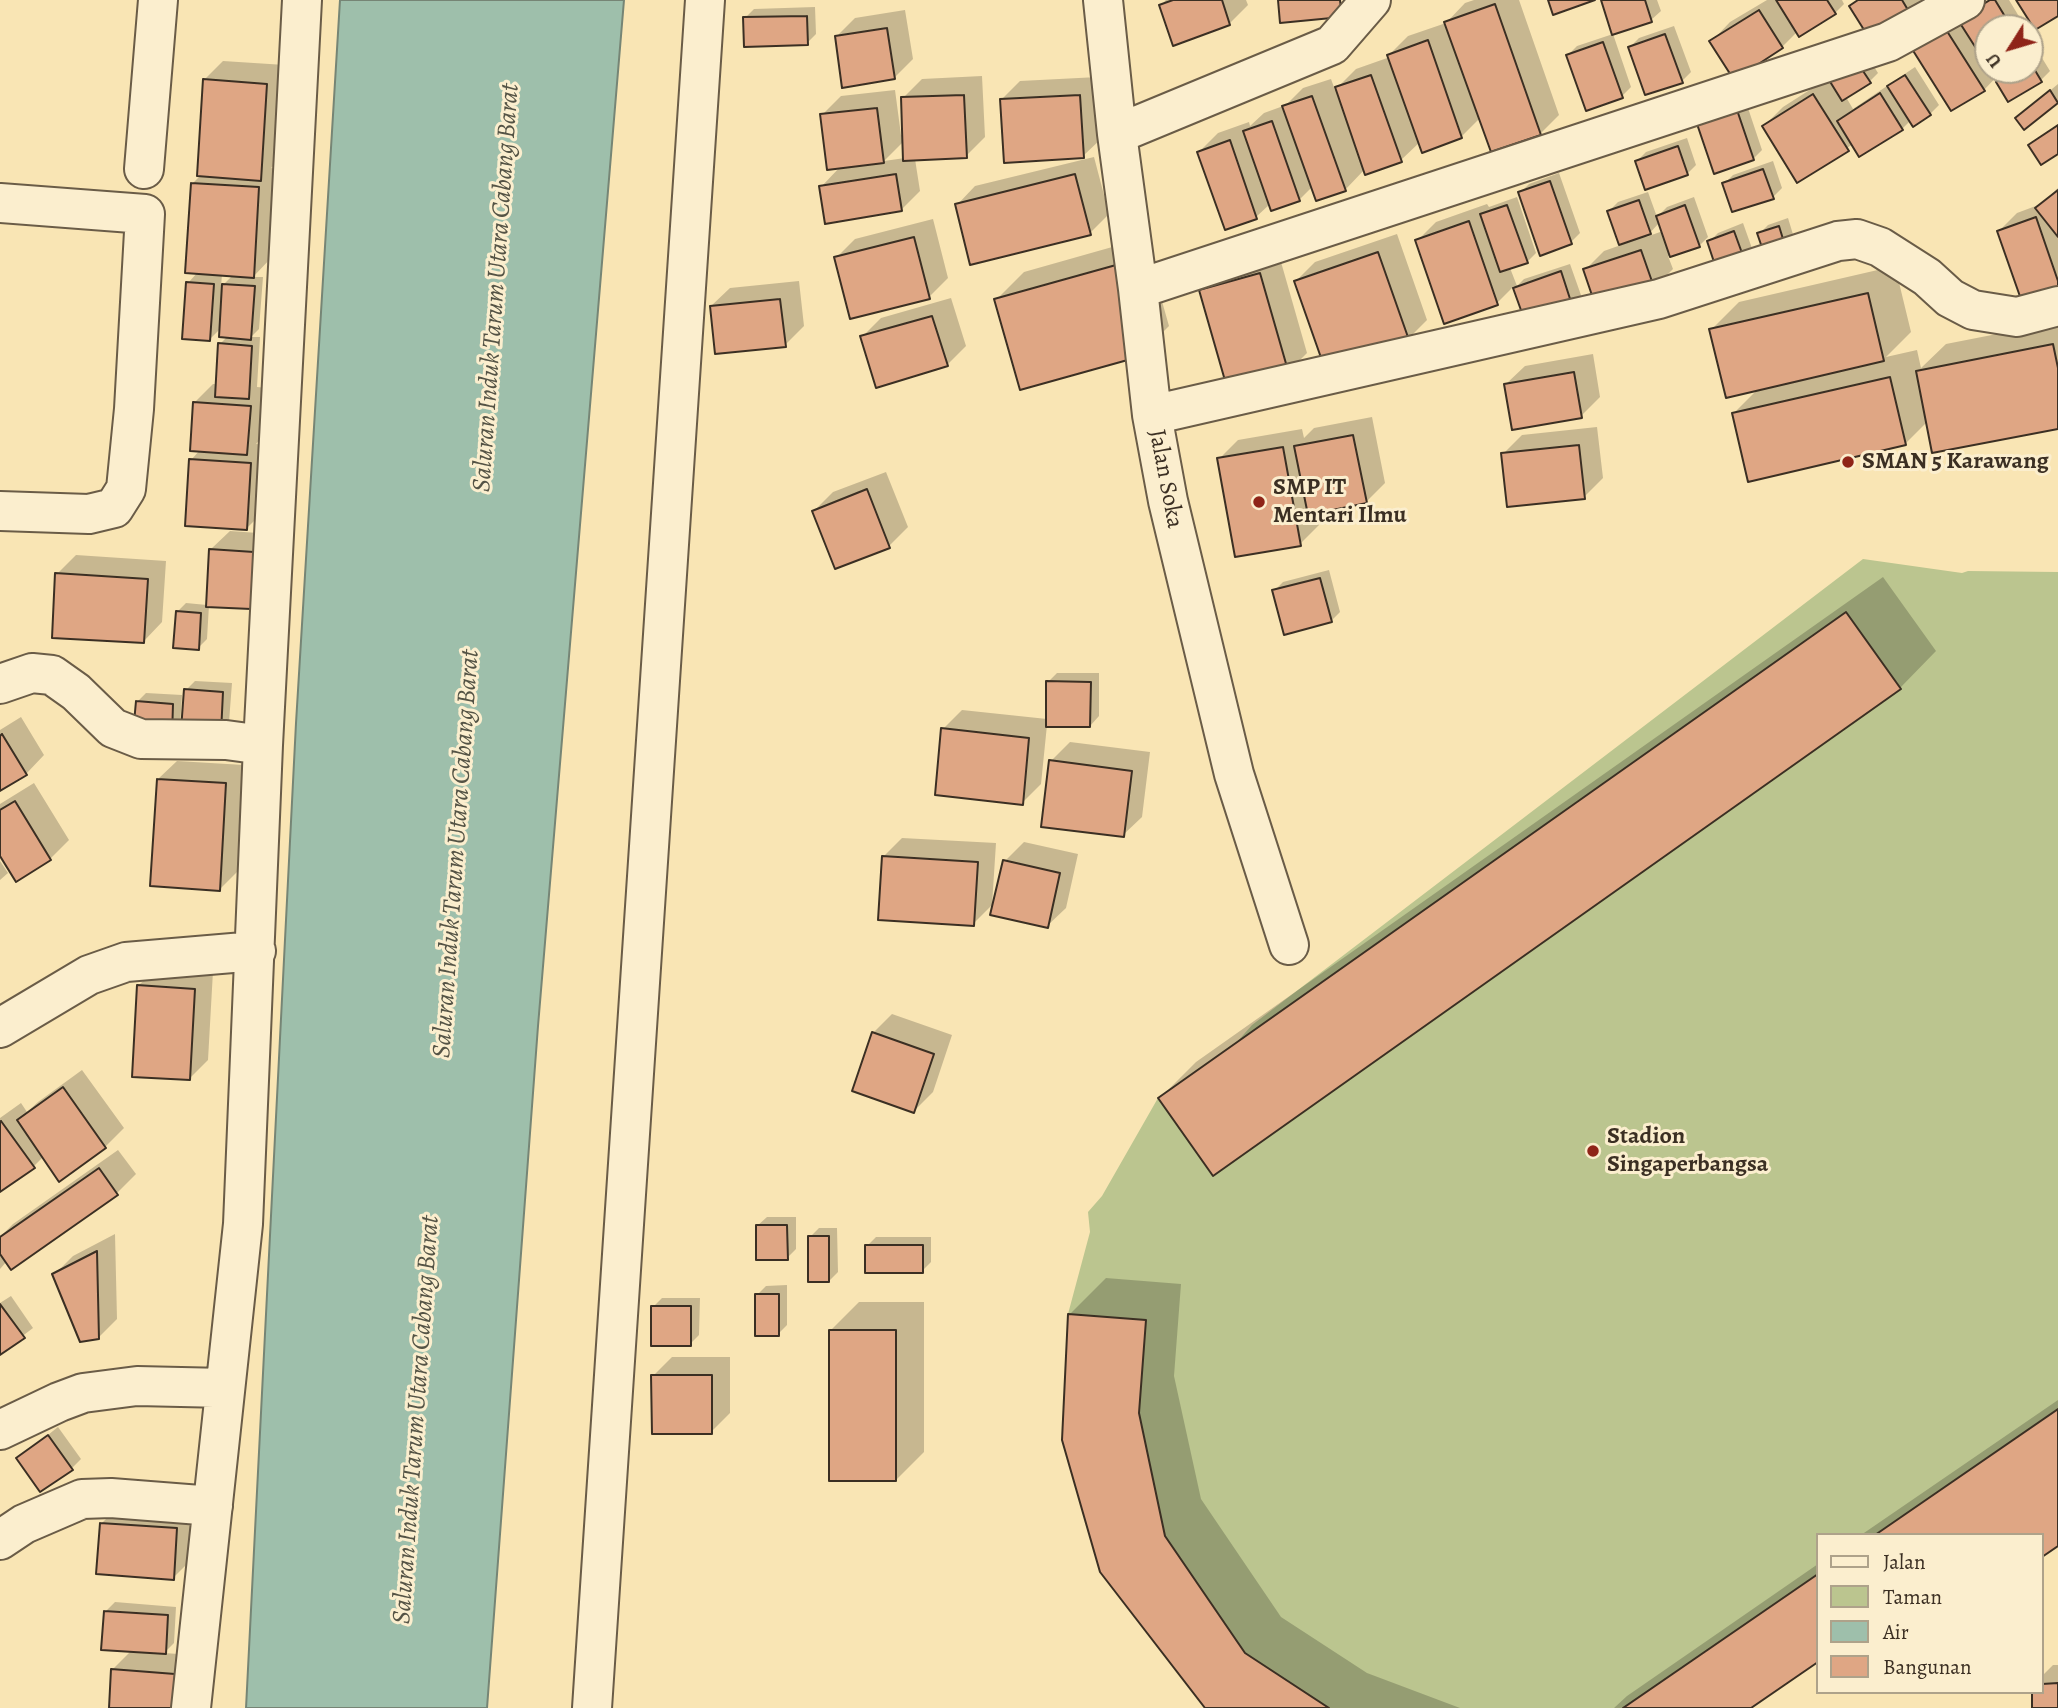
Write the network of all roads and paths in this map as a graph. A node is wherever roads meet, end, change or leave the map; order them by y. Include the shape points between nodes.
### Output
1 (158, 0) edge
2 (302, 0) edge
3 (705, 0) edge
4 (1103, 0) edge
5 (1371, 0) edge
6 (1965, 0) edge
7 (1117, 134) junction
8 (144, 169) dead end
9 (0, 203) edge
10 (1138, 289) junction
11 (2058, 306) edge
12 (1152, 415) junction
13 (0, 511) edge
14 (0, 684) edge
15 (263, 745) junction
16 (1289, 946) dead end
17 (256, 951) junction
18 (0, 1028) edge
19 (225, 1388) junction
20 (0, 1430) edge
21 (213, 1506) junction
22 (0, 1540) edge
23 (191, 1708) edge
24 (592, 1708) edge

1 - 8 street
2 - 15 street
3 - 24 street
4 - 7 street, Jalan Soka
5 - 7 street via 1332,45
6 - 10 street via 1888,42
7 - 10 street, Jalan Soka
9 - 13 street via 145,214 126,489 114,508 89,514
10 - 12 street, Jalan Soka
11 - 12 street via 2017,317 1973,310 1880,247 1857,239 1838,241 1659,299
12 - 16 street, Jalan Soka via 1234,775
14 - 15 street via 32,673 52,675 113,728 141,739
15 - 17 street
17 - 18 street via 126,962 89,975
17 - 19 street via 243,1224
19 - 20 street via 137,1386 83,1393
19 - 21 street
21 - 22 street via 82,1499 24,1524
21 - 23 street

